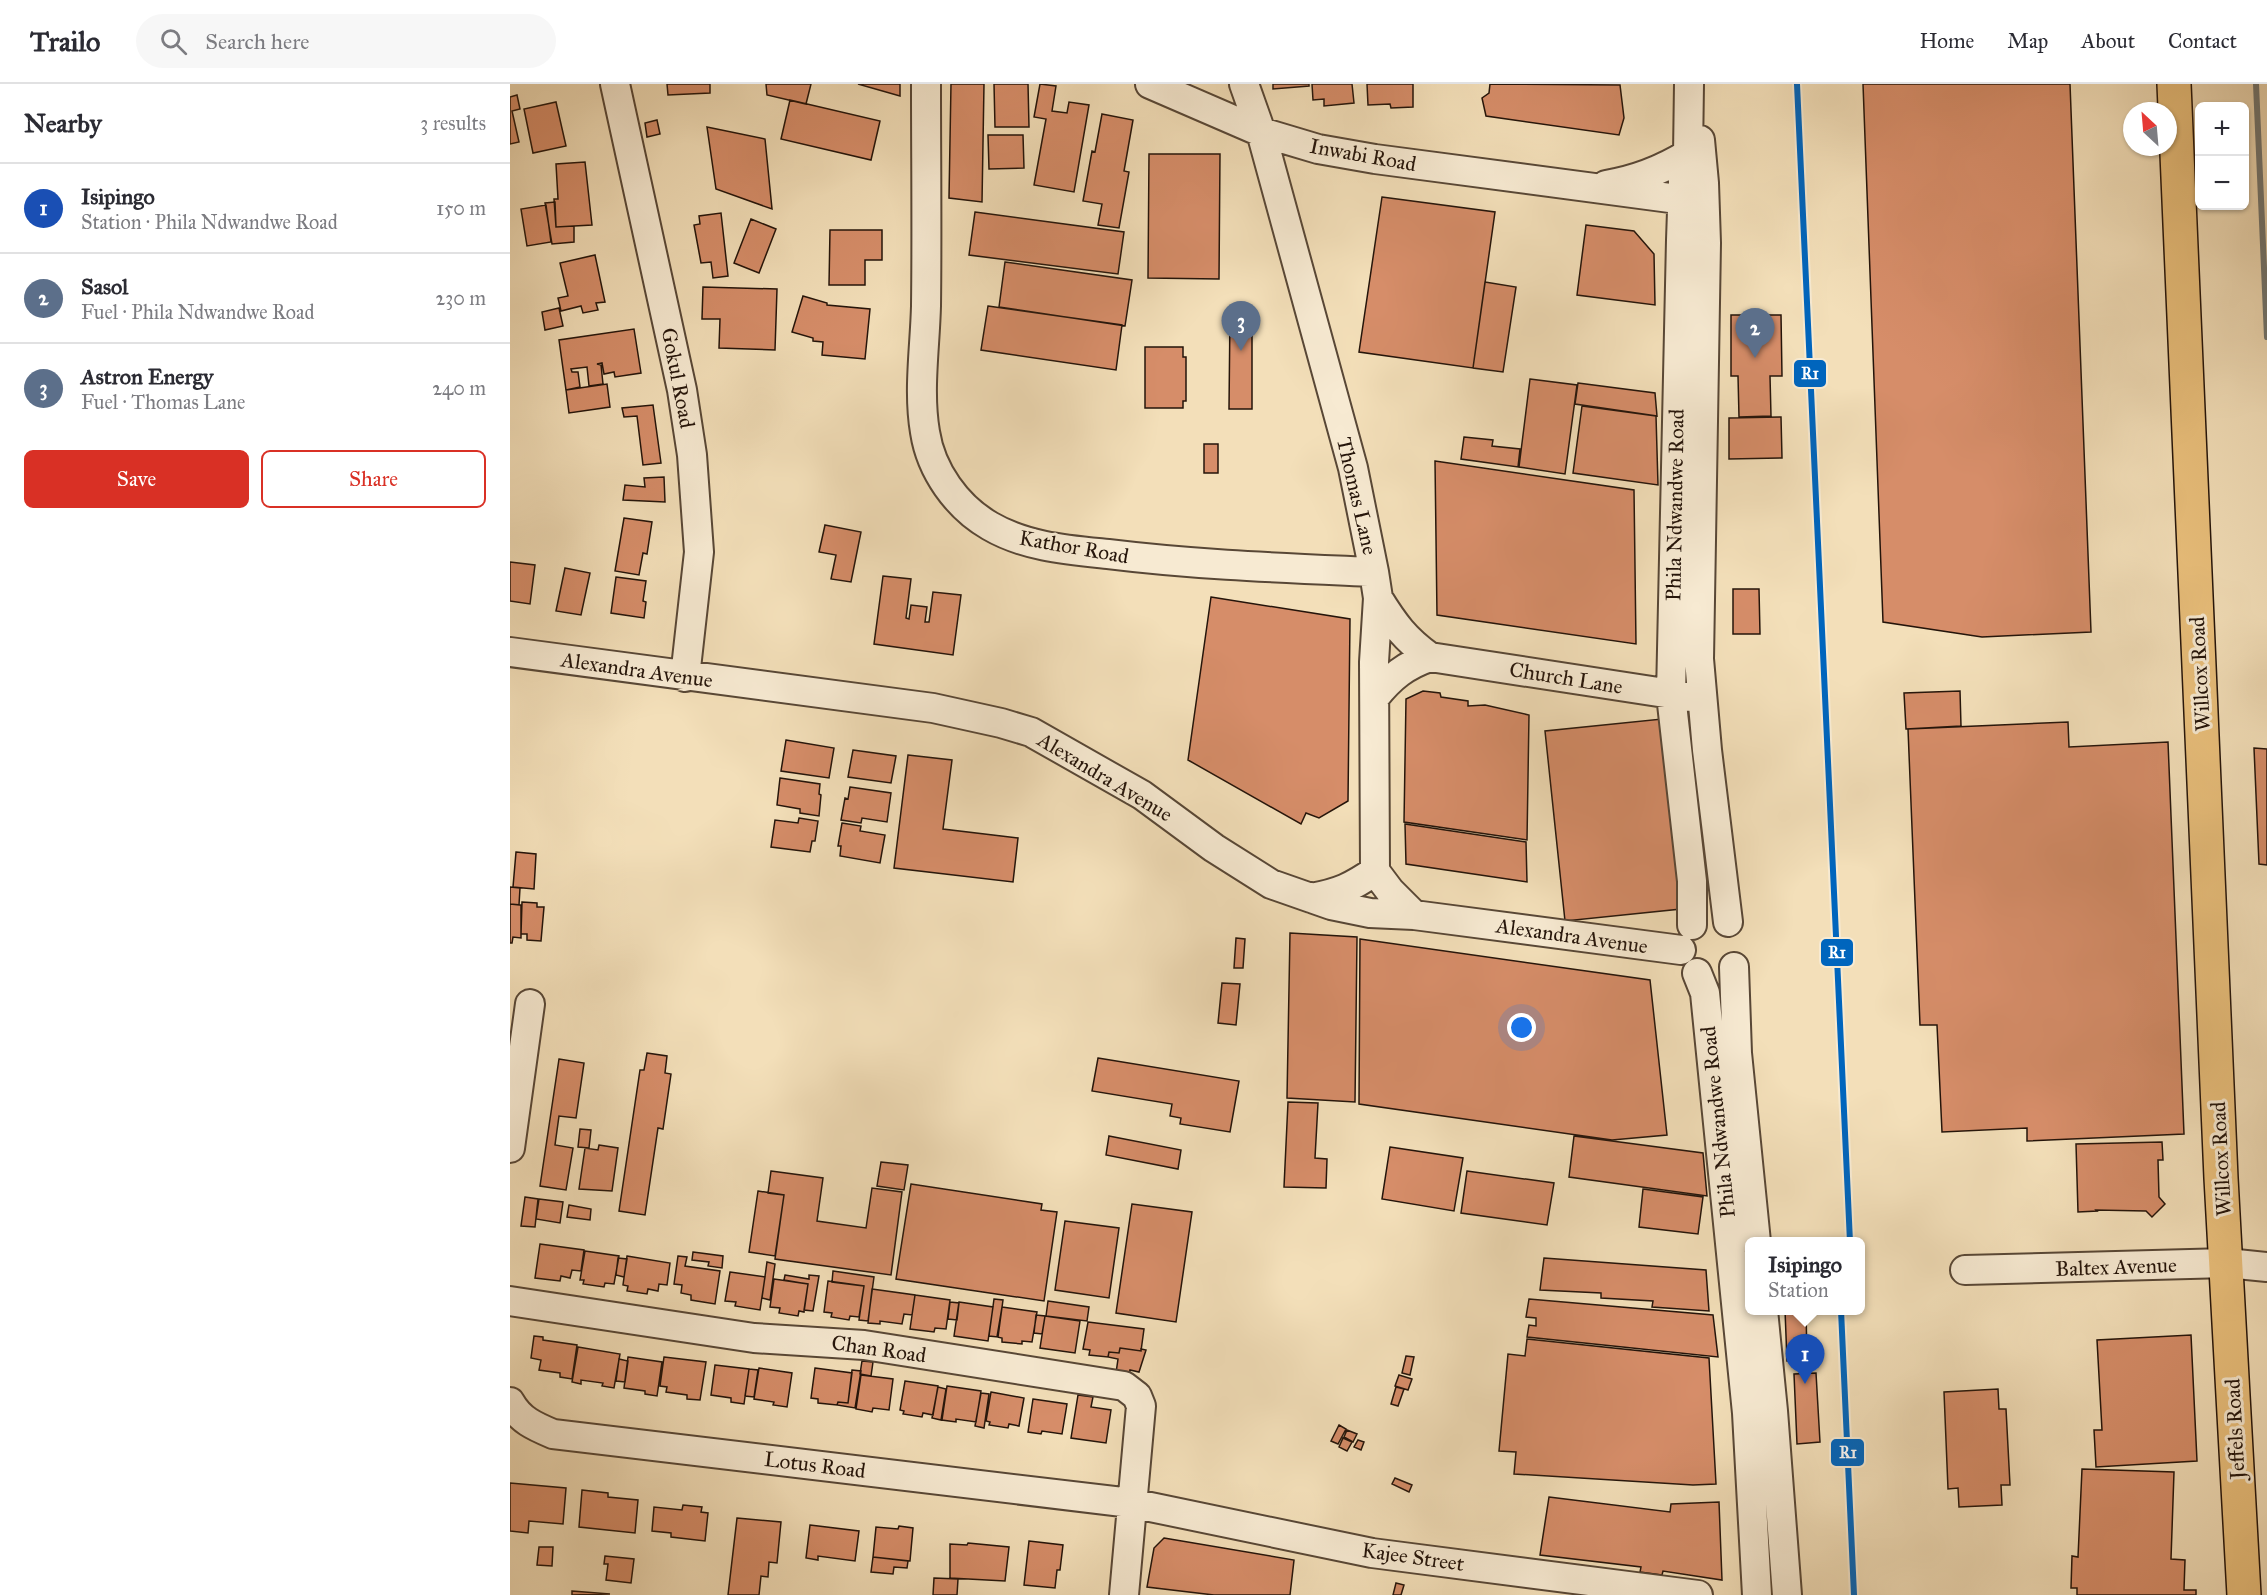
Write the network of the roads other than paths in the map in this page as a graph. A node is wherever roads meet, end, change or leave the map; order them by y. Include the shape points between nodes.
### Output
1 (615, 84) edge
2 (926, 84) edge
3 (1244, 84) edge
4 (1689, 84) edge
5 (1695, 84) edge
6 (2174, 84) edge
7 (1164, 87) edge
8 (1261, 132) junction
9 (1688, 154) junction
10 (1586, 188) junction
11 (1694, 202) junction
12 (1376, 585) junction
13 (510, 652) edge
14 (1431, 657) junction
15 (685, 676) junction
16 (1671, 695) junction
17 (1375, 697) junction
18 (1701, 698) junction
19 (1375, 871) junction
20 (1309, 898) junction
21 (1414, 915) junction
22 (1728, 922) junction
23 (1690, 949) junction
24 (1734, 967) junction
25 (530, 1004) dead end
26 (510, 1148) edge
27 (1755, 1237) edge
28 (2227, 1263) junction
29 (2267, 1267) edge
30 (1965, 1270) dead end
31 (510, 1301) edge
32 (1763, 1315) edge
33 (510, 1402) edge
34 (1131, 1503) junction
35 (1607, 1589) edge
36 (1124, 1595) edge
37 (1698, 1595) edge
38 (1757, 1595) edge
39 (1787, 1595) edge
40 (2244, 1595) edge

1 - 15 street, Gokul Road via 692,455 699,552
2 - 12 street, Kathor Road via 925,433 938,472 968,511 1010,536 1061,549
3 - 8 street, Thomas Lane
4 - 9 street, Phila Ndwandwe Road
5 - 11 street, Phila Ndwandwe Road
6 - 28 main road, Willcox Road
7 - 8 street, Inwabi Road
8 - 10 street, Inwabi Road via 1352,155
8 - 12 street, Thomas Lane via 1353,468
9 - 10 street, Inwabi Road via 1651,174
9 - 11 street, Phila Ndwandwe Road via 1683,182
10 - 11 street, Inwabi Road
11 - 16 street, Phila Ndwandwe Road
11 - 18 street, Phila Ndwandwe Road
12 - 14 street, Church Lane via 1397,629
12 - 17 street, Thomas Lane
13 - 15 street, Alexandra Avenue
14 - 16 street, Church Lane
14 - 17 street via 1403,668
15 - 20 street, Alexandra Avenue via 933,708 1031,732 1142,795 1271,884
16 - 18 street, Church Lane
16 - 23 street, Phila Ndwandwe Road via 1692,881
17 - 19 street, Thomas Lane
18 - 22 street, Phila Ndwandwe Road
19 - 20 street via 1350,888
19 - 21 street
20 - 21 street, Alexandra Avenue via 1370,913
21 - 23 street, Alexandra Avenue
22 - 23 street via 1709,917 1699,920
22 - 24 street via 1740,939 1741,949
23 - 24 street via 1705,976 1725,974
23 - 38 street, Phila Ndwandwe Road via 1705,993 1747,1413
24 - 27 street, Phila Ndwandwe Road via 1737,1053
25 - 26 street
28 - 29 street, Baltex Avenue
28 - 30 street, Baltex Avenue
28 - 40 main road, Jeffels Road
31 - 34 street, Chan Road via 754,1338 864,1345 1124,1386 1137,1396 1141,1406
32 - 39 street
33 - 34 street, Lotus Road via 528,1423 553,1434
34 - 35 street, Kajee Street via 1372,1553
34 - 36 street, Chan Road
35 - 37 street, Kajee Street

